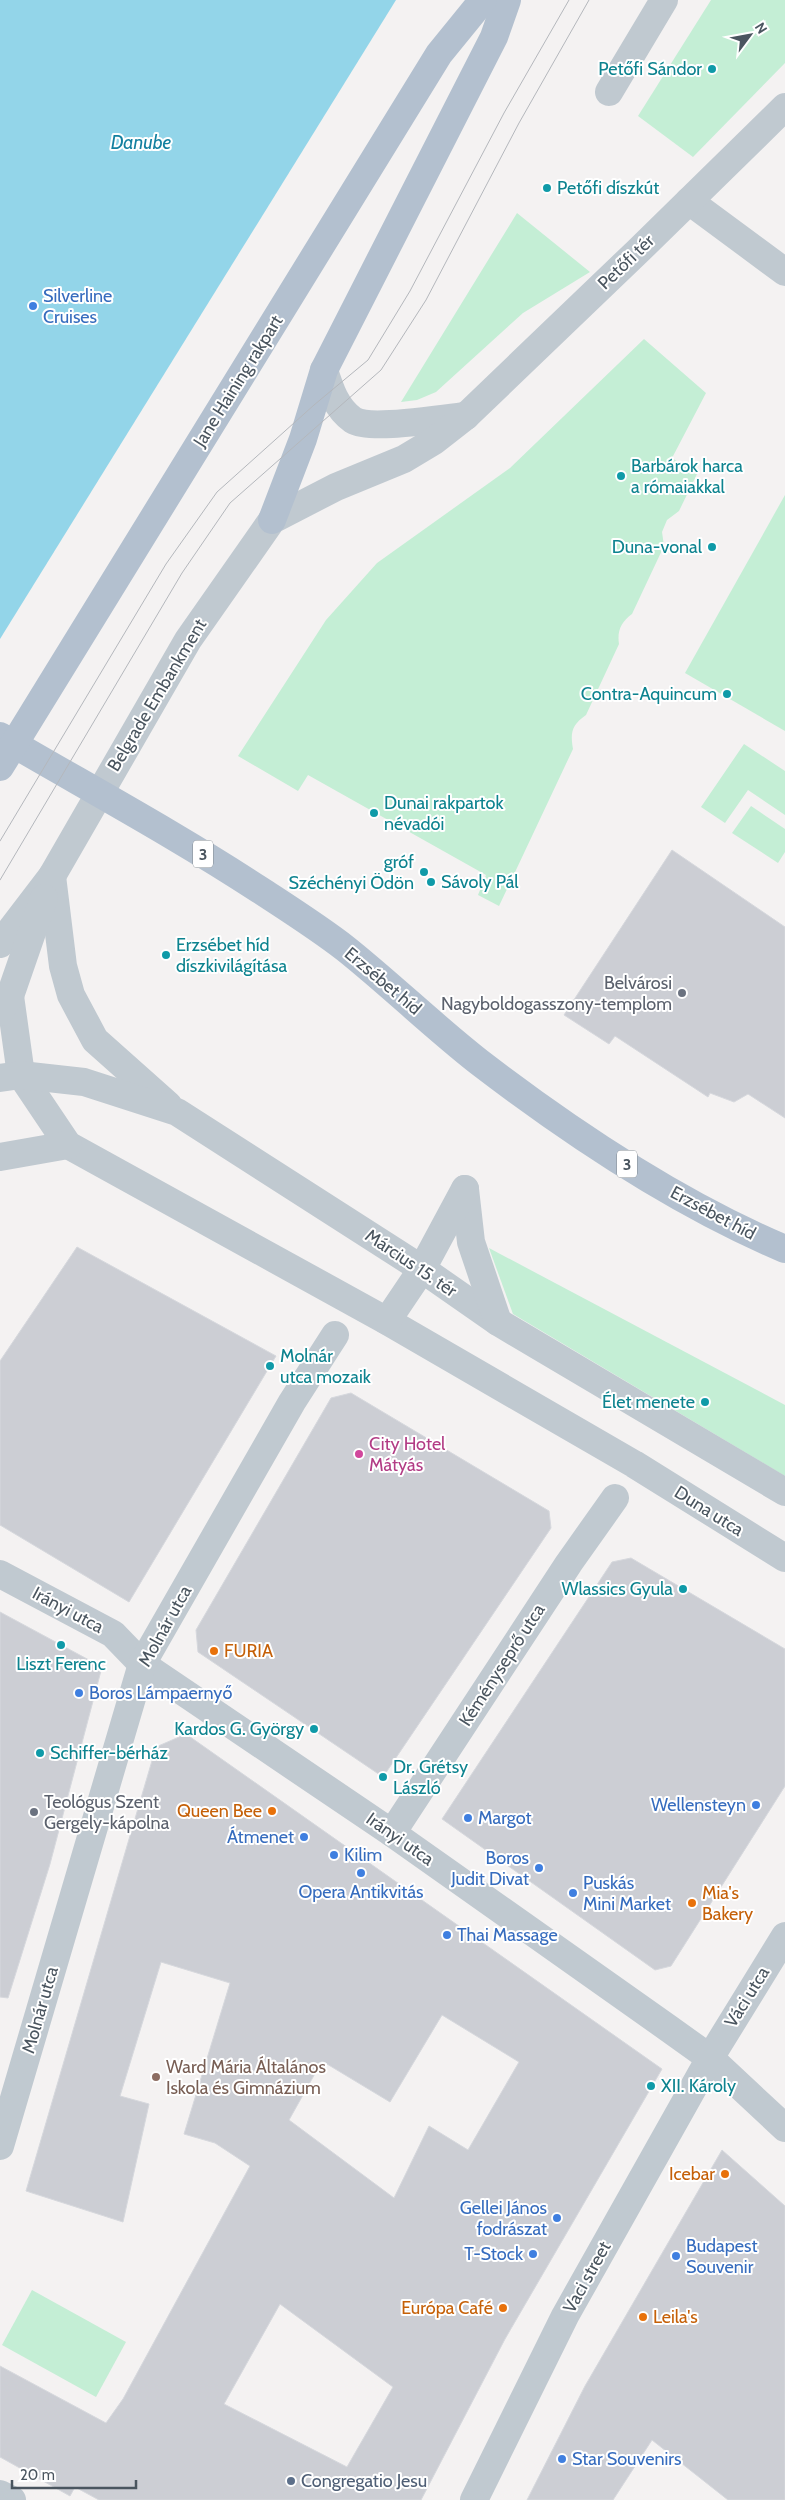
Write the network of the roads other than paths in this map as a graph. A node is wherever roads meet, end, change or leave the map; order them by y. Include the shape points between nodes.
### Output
1 (483, 0) edge
2 (506, 0) edge
3 (664, 0) edge
4 (608, 92) dead end
5 (785, 107) edge
6 (690, 201) junction
7 (785, 272) edge
8 (324, 370) junction
9 (466, 416) junction
10 (272, 520) junction
11 (0, 736) edge
12 (0, 767) edge
13 (52, 876) junction
14 (0, 944) edge
15 (5, 1004) edge
16 (11, 1077) edge
17 (177, 1112) junction
18 (68, 1146) junction
19 (0, 1157) edge
20 (785, 1249) edge
21 (422, 1269) junction
22 (387, 1321) junction
23 (498, 1322) junction
24 (335, 1336) dead end
25 (785, 1492) edge
26 (615, 1498) dead end
27 (785, 1558) edge
28 (0, 1574) edge
29 (142, 1664) junction
30 (392, 1833) junction
31 (785, 1936) edge
32 (710, 2058) junction
33 (785, 2128) edge
34 (0, 2146) edge
35 (0, 2494) edge
36 (12, 2500) edge
37 (474, 2500) edge

1 - 12 main road, Jane Haining rakpart via 439,54
2 - 8 main road via 494,37
3 - 4 street
5 - 6 street, Petőfi tér
6 - 7 street
6 - 9 street, Petőfi tér
8 - 9 street via 340,408 355,421 374,425
8 - 10 main road via 303,439
9 - 10 street, Petőfi tér via 404,459 336,487
10 - 13 street, Belgrade Embankment via 188,640
11 - 20 main road, Erzsébet híd / 3 via 220,864 297,914 346,949 479,1062 645,1176
13 - 14 street, Belgrade Embankment
13 - 15 street, Belgrade Embankment
13 - 17 street via 63,966 71,995 96,1040
15 - 16 street
16 - 17 street, Március 15. tér via 84,1082
16 - 18 street
17 - 21 street, Március 15. tér
18 - 19 street
18 - 22 street
21 - 22 street
21 - 23 street, Március 15. tér
21 - 23 street via 465,1189 470,1242
22 - 27 street, Duna utca via 634,1464
23 - 25 street, Március 15. tér
24 - 29 street, Molnár utca via 292,1402
26 - 30 street, Kéményseprő utca
28 - 29 street, Irányi utca via 113,1634
29 - 30 street, Irányi utca
29 - 34 street, Molnár utca
30 - 32 street, Irányi utca
31 - 32 street, Váci utca
32 - 33 street, Irányi utca
32 - 37 street, Vaci street via 565,2316
35 - 36 street

